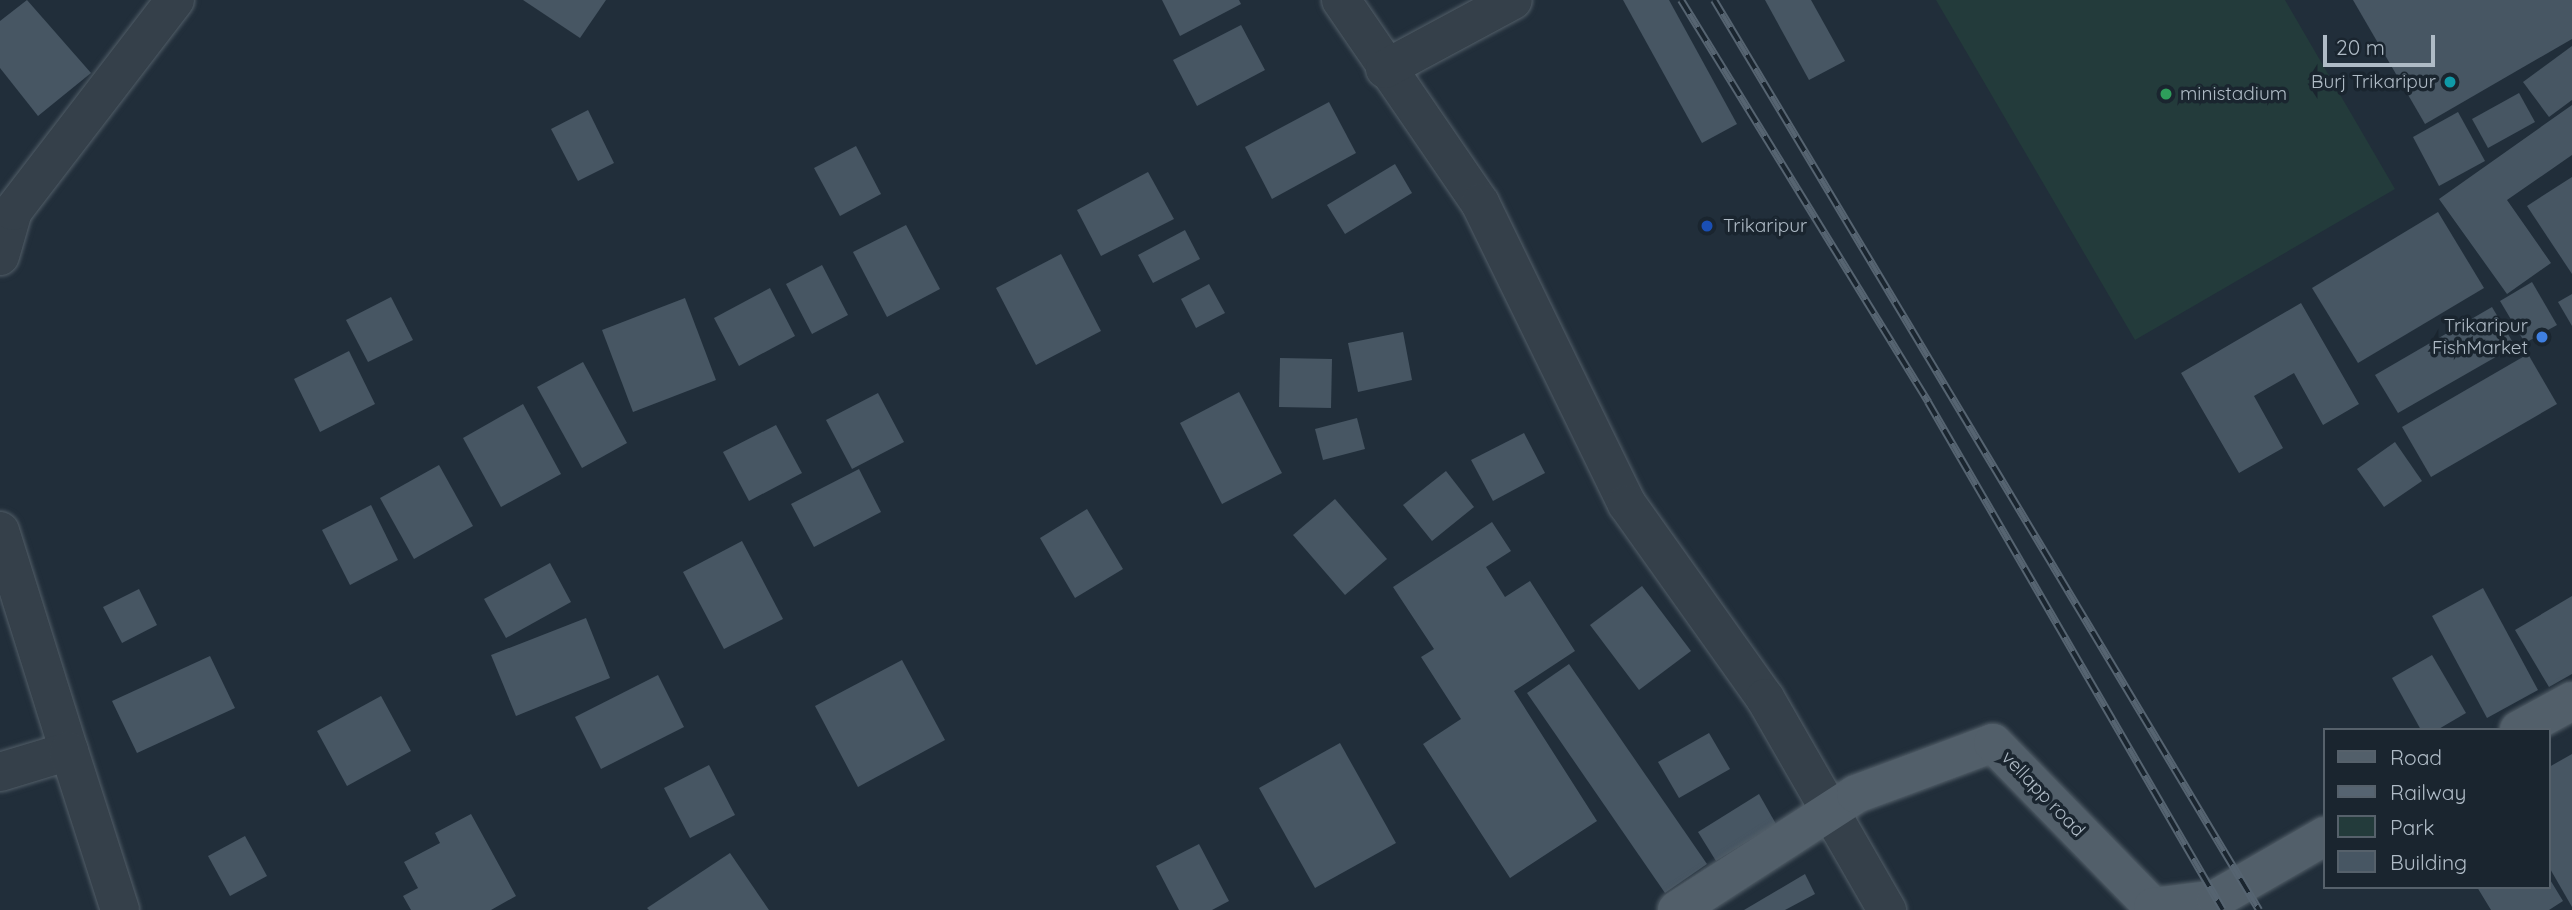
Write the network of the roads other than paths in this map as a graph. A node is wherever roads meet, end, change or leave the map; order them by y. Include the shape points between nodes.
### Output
1 (174, 0) edge
2 (1341, 0) edge
3 (1513, 0) edge
4 (1385, 69) junction
5 (0, 256) edge
6 (0, 531) edge
7 (2572, 701) edge
8 (2523, 728) edge
9 (69, 751) junction
10 (0, 772) edge
11 (1829, 811) junction
12 (2324, 837) edge
13 (120, 910) edge
14 (1677, 910) edge
15 (1887, 910) edge

1 - 5 street via 13,211
2 - 4 street
3 - 4 street
4 - 11 street via 1480,203 1627,503 1765,698
6 - 9 street
7 - 8 main road
9 - 10 street
9 - 13 street
11 - 12 main road, vellapp road via 1856,794 1993,743 2153,907 2216,899
11 - 14 main road, vellapp road
11 - 15 street

